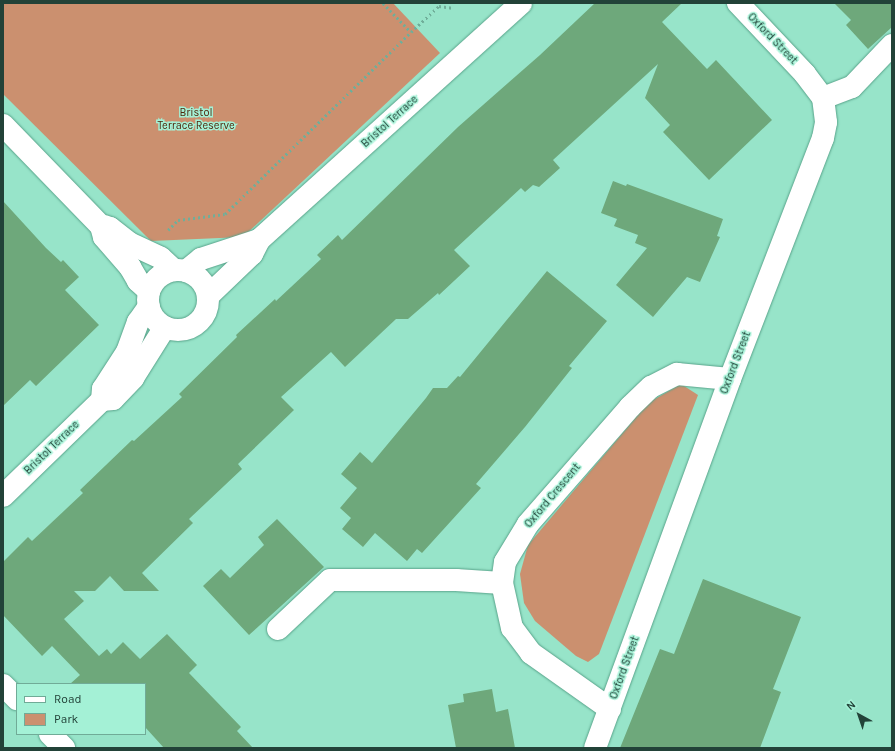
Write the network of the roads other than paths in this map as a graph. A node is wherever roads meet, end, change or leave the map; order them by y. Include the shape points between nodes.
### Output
1 (521, 3) edge
2 (738, 3) edge
3 (892, 45) edge
4 (823, 98) junction
5 (3, 125) edge
6 (101, 226) junction
7 (259, 240) junction
8 (180, 270) junction
9 (208, 296) junction
10 (149, 299) junction
11 (166, 327) junction
12 (730, 379) junction
13 (102, 400) junction
14 (3, 496) edge
15 (502, 583) junction
16 (278, 629) dead end
17 (3, 685) edge
18 (16, 698) edge
19 (610, 709) junction
20 (51, 735) edge
21 (64, 748) edge
22 (596, 748) edge

1 - 7 street, Bristol Terrace
2 - 4 street, Oxford Street via 805,74
3 - 4 street via 852,87
4 - 12 street, Oxford Street via 826,122 823,138
5 - 6 street
6 - 8 street via 110,228 129,243
6 - 10 street via 104,238 130,267
7 - 8 street, Bristol Terrace via 201,259
7 - 9 street, Bristol Terrace via 252,254
8 - 9 street via 193,273 203,283
8 - 10 street via 166,272 159,277
9 - 11 street via 205,314 192,326 183,330
10 - 11 street via 152,315
10 - 13 street, Bristol Terrace via 127,352 103,389
11 - 13 street, Bristol Terrace via 133,378 113,399
12 - 15 street, Oxford Crescent via 677,374 651,386 528,524 505,562
12 - 19 street, Oxford Street
13 - 14 street, Bristol Terrace
15 - 16 street via 456,580 330,580
15 - 19 street, Oxford Crescent via 512,628 531,653
17 - 18 street
19 - 22 street, Oxford Street
20 - 21 street

